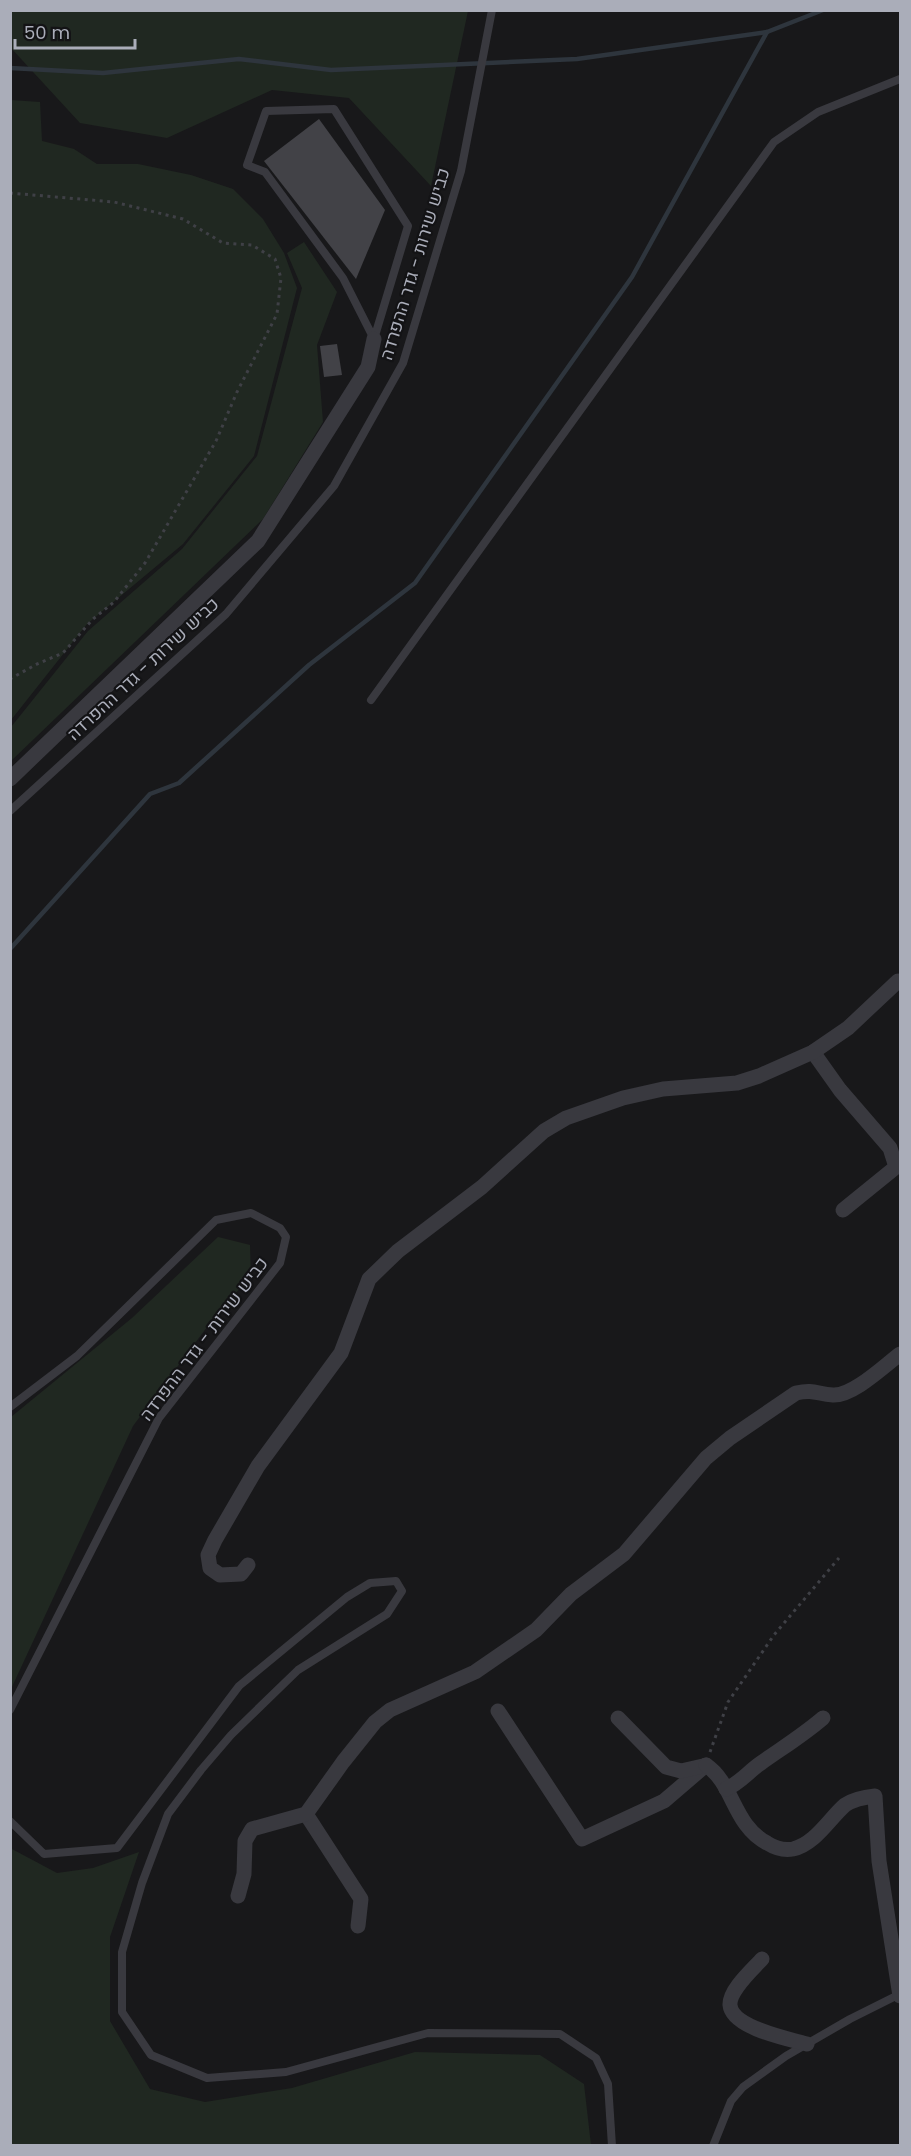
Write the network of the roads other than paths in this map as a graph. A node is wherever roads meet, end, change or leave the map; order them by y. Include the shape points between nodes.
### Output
1 (492, 10) edge
2 (900, 79) edge
3 (374, 339) junction
4 (371, 700) dead end
5 (10, 779) edge
6 (10, 811) edge
7 (900, 981) edge
8 (813, 1052) junction
9 (843, 1210) dead end
10 (900, 1354) edge
11 (10, 1407) edge
12 (248, 1565) dead end
13 (10, 1710) edge
14 (498, 1711) dead end
15 (618, 1718) dead end
16 (823, 1718) dead end
17 (706, 1765) junction
18 (726, 1789) junction
19 (306, 1814) junction
20 (10, 1821) edge
21 (238, 1896) dead end
22 (358, 1926) dead end
23 (762, 1959) dead end
24 (900, 1995) edge
25 (807, 2044) junction
26 (612, 2145) edge
27 (713, 2145) edge

1 - 6 lane, כביש שירות - גדר ההפרדה via 461,171 403,363 334,486 226,614
2 - 4 lane via 818,112 774,142
3 - 3 lane via 336,268 265,172 247,165 266,111 334,110 408,226
3 - 5 street via 368,367 258,541
7 - 8 street via 848,1028
8 - 9 street via 840,1090 891,1148 896,1167
8 - 12 street via 737,1083 663,1089 566,1118 544,1131 482,1187 398,1251 369,1279 341,1353 258,1466 208,1555 210,1568 220,1575 241,1574
10 - 19 street via 847,1392 796,1393 730,1438 706,1458 624,1554 571,1594 536,1630 475,1672 390,1710 375,1722
11 - 13 lane, כביש שירות - גדר ההפרדה via 76,1356 216,1220 251,1214 280,1228 286,1237 280,1263 159,1418
14 - 17 street via 582,1839 664,1801
15 - 17 street via 666,1767 681,1771
16 - 18 street
17 - 18 street
18 - 24 street via 746,1826 774,1848 786,1850 814,1837 847,1804 875,1796 879,1861
19 - 21 street via 252,1829 245,1841 244,1874
19 - 22 street via 361,1899
20 - 26 lane via 44,1854 117,1848 239,1686 347,1597 370,1583 396,1581 402,1591 387,1614 298,1670 231,1735 168,1814 122,1952 122,2012 151,2055 207,2078 286,2072 428,2033 560,2034 596,2058 608,2085
23 - 25 street via 733,1995 733,2012 757,2030
24 - 25 lane
25 - 27 lane via 743,2087 731,2101

